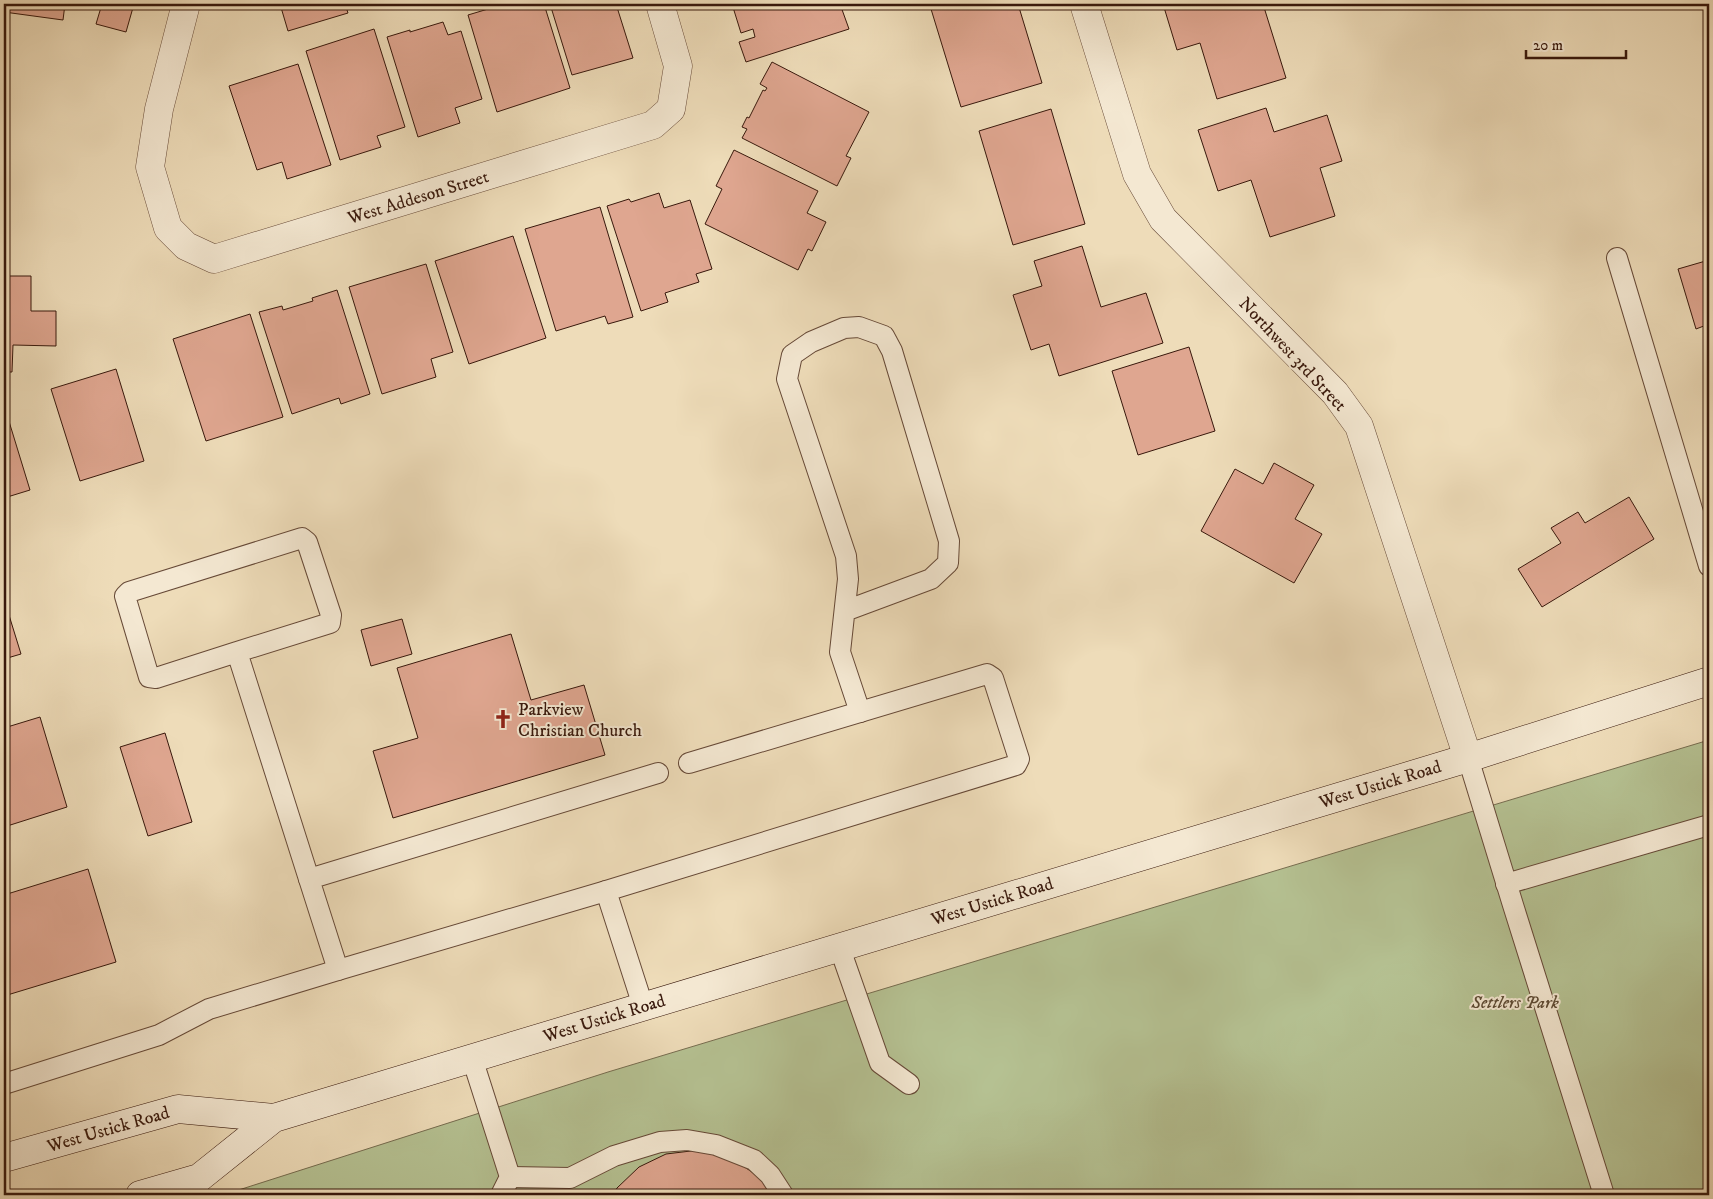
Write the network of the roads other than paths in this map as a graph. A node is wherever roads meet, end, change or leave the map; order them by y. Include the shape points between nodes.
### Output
1 (186, 4) edge
2 (660, 4) edge
3 (1084, 4) edge
4 (1617, 258) dead end
5 (1709, 566) edge
6 (845, 611) junction
7 (237, 652) junction
8 (1709, 681) edge
9 (860, 712) junction
10 (1468, 758) junction
11 (689, 763) dead end
12 (658, 773) dead end
13 (1709, 825) edge
14 (309, 878) junction
15 (1506, 884) junction
16 (606, 891) junction
17 (839, 946) junction
18 (338, 970) junction
19 (643, 1006) junction
20 (472, 1058) junction
21 (4, 1084) edge
22 (909, 1084) dead end
23 (274, 1118) junction
24 (4, 1158) edge
25 (510, 1177) junction
26 (140, 1195) edge
27 (501, 1195) edge
28 (783, 1195) edge
29 (1604, 1195) edge

1 - 2 main road, West Addeson Street via 159,109 150,167 168,228 186,246 214,259 654,126 671,109 678,66
3 - 10 main road, Northwest 3rd Street via 1137,174 1163,219 1334,393 1359,426
4 - 5 lane
6 - 6 lane via 846,556 787,379 792,355 811,342 844,328 859,327 884,336 892,351 948,542 948,563 931,578
6 - 9 lane via 840,652
7 - 7 lane via 330,622 331,615 310,551 302,538 129,592 125,596 149,677 156,678
7 - 14 lane
8 - 10 main road, West Ustick Road
9 - 11 lane
9 - 16 lane via 987,674 993,678 1019,759 1016,765
10 - 15 lane
10 - 17 main road, West Ustick Road
12 - 14 lane
13 - 15 lane
14 - 18 lane
15 - 29 lane
16 - 18 lane
16 - 19 lane
17 - 19 main road, West Ustick Road
17 - 22 lane via 880,1063
18 - 21 lane via 209,1009 159,1035
19 - 20 main road, West Ustick Road
20 - 23 main road, West Ustick Road
20 - 25 lane
23 - 24 main road, West Ustick Road via 178,1109
23 - 26 main road, West Ustick Road via 199,1178
25 - 27 lane
25 - 28 lane via 570,1178 614,1156 660,1142 687,1140 716,1145 754,1160 770,1175

